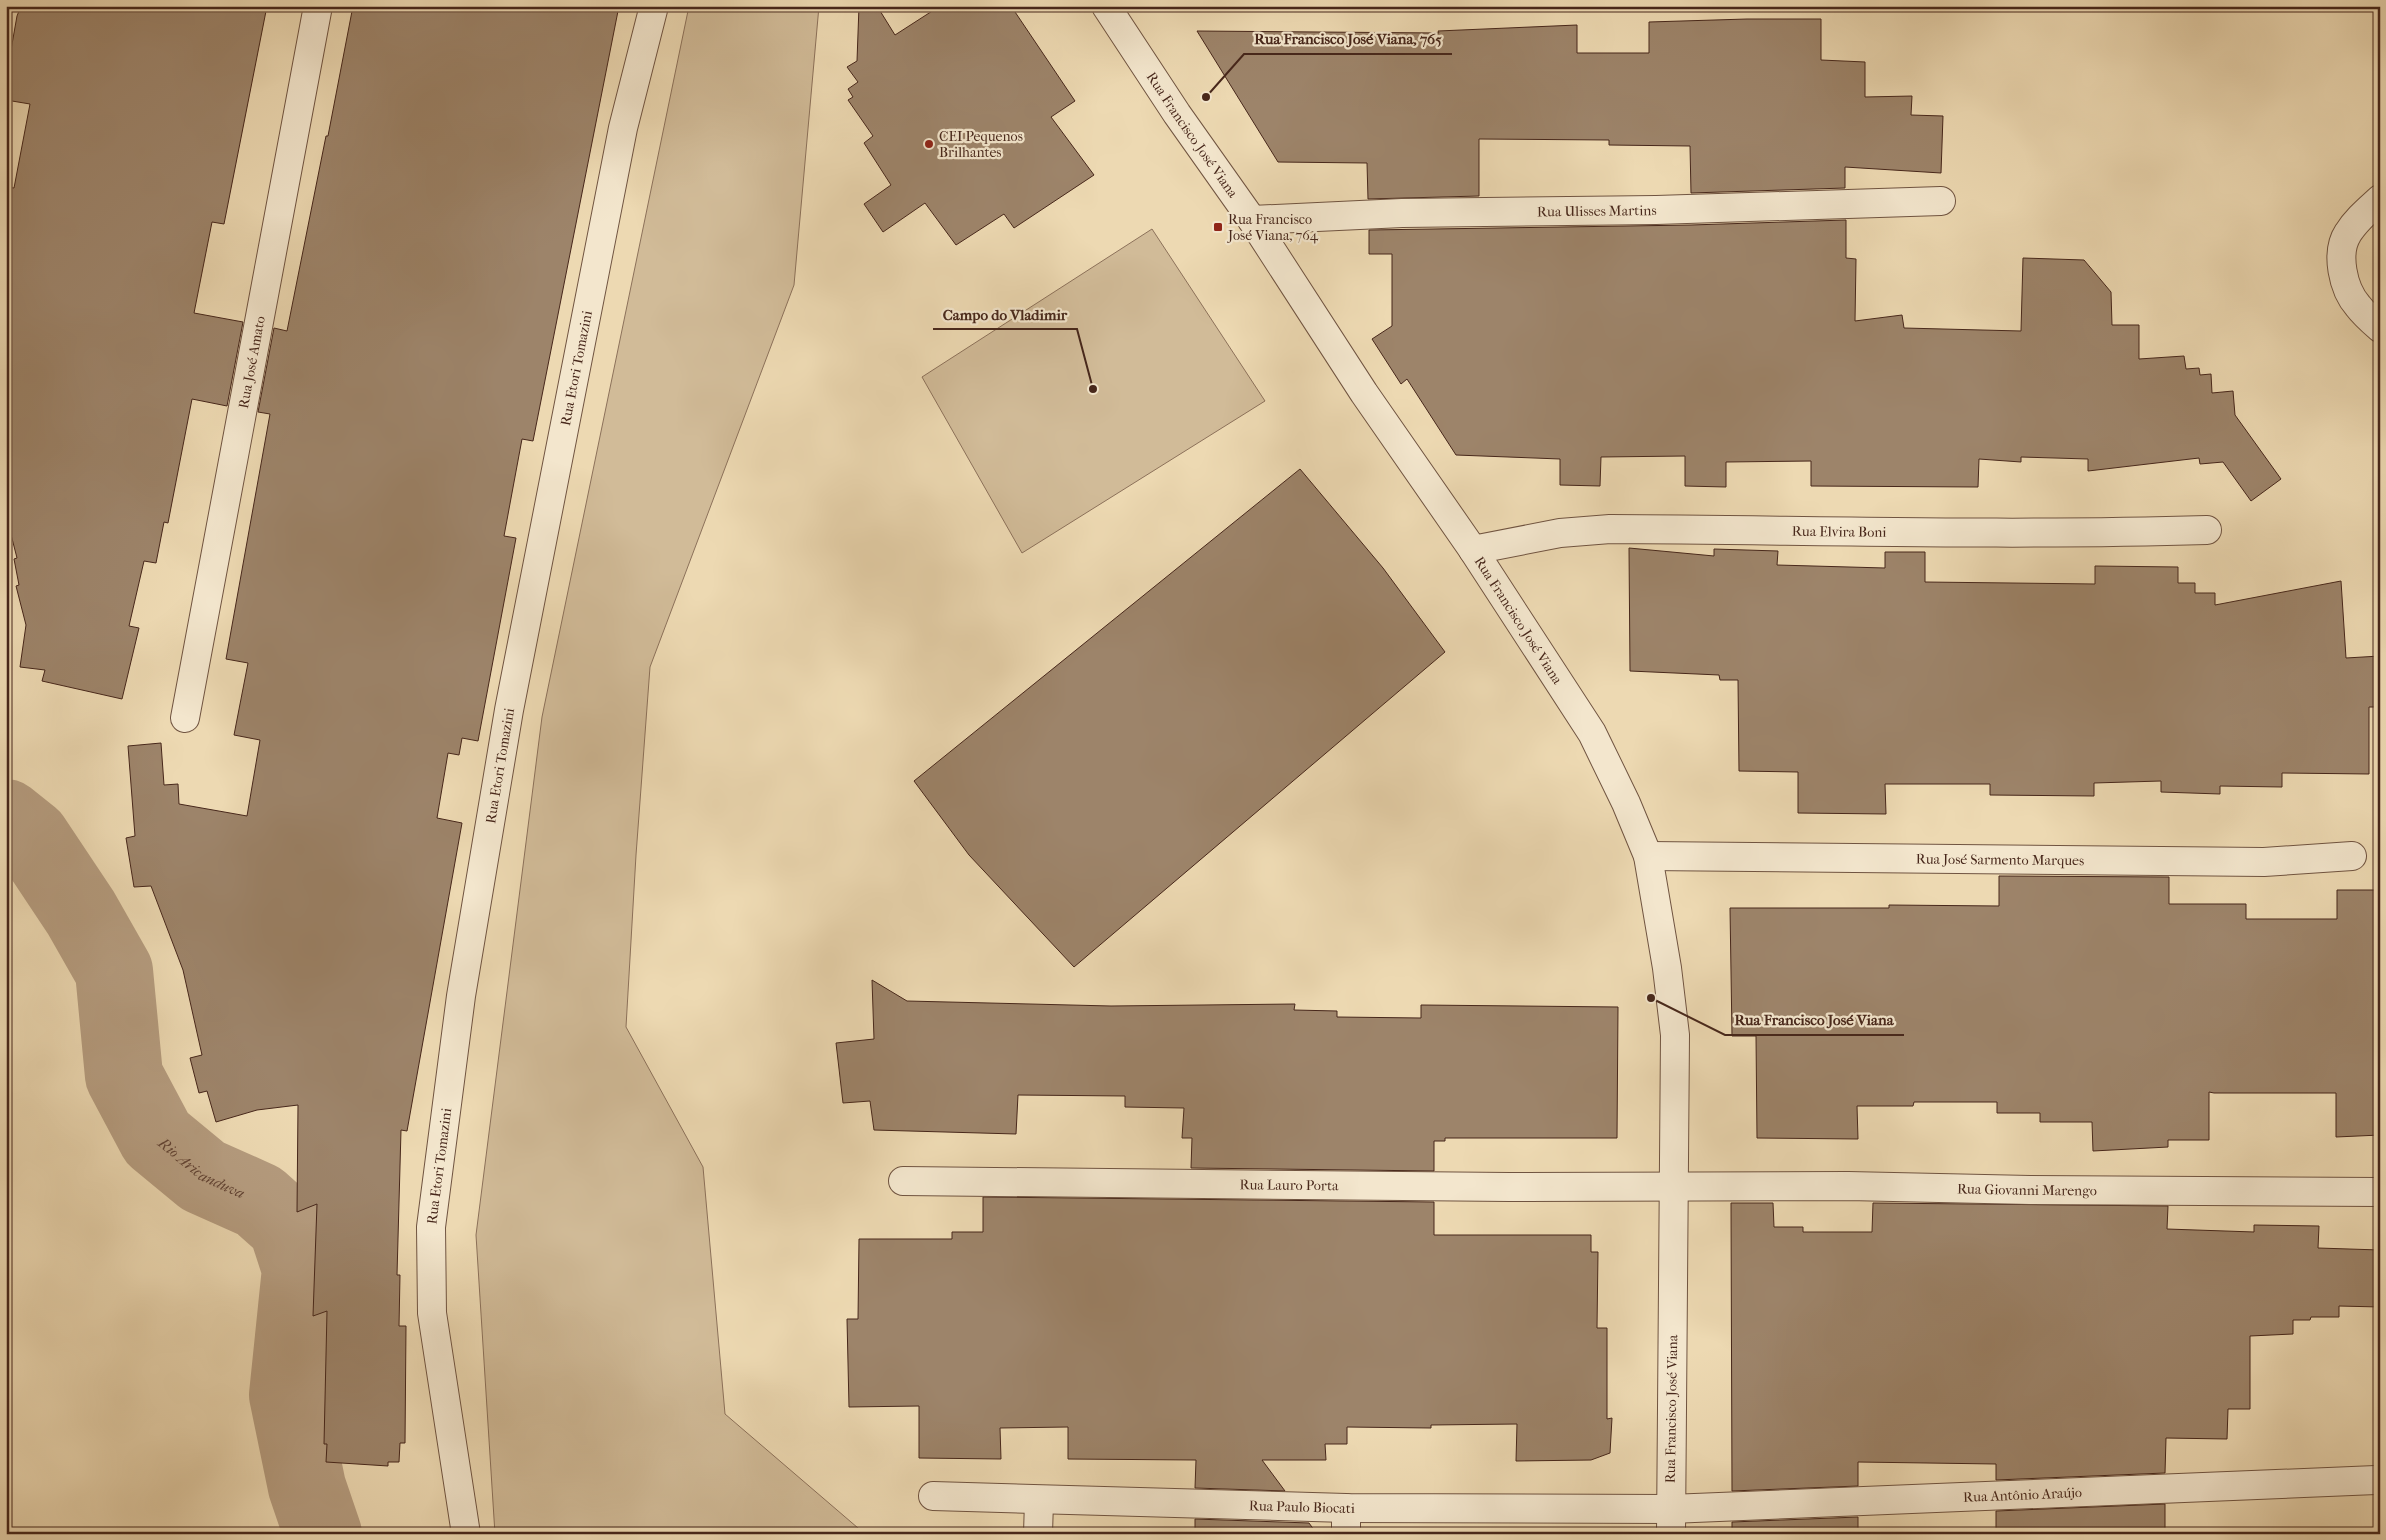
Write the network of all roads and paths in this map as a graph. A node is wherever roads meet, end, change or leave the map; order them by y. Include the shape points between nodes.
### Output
1 (318, 6) edge
2 (654, 6) edge
3 (1106, 6) edge
4 (2380, 199) edge
5 (1941, 201) dead end
6 (1252, 220) junction
7 (2380, 328) edge
8 (2207, 530) dead end
9 (1472, 550) junction
10 (184, 718) dead end
11 (1648, 856) junction
12 (2352, 856) dead end
13 (903, 1181) dead end
14 (1675, 1186) junction
15 (2380, 1192) edge
16 (2376, 1480) dead end
17 (933, 1496) dead end
18 (1039, 1501) junction
19 (1346, 1521) edge
20 (1670, 1521) edge
21 (466, 1534) edge
22 (1038, 1534) edge

1 - 10 street, Rua José Amato
2 - 21 street, Rua Etori Tomazini via 623,128 509,710 461,996 431,1226 432,1312
3 - 6 street, Rua Francisco José Viana
4 - 7 street via 2361,216 2347,235 2341,258 2344,278 2356,306
5 - 6 street, Rua Ulisses Martins via 1656,210 1402,213
6 - 9 street, Rua Francisco José Viana via 1364,393
8 - 9 street, Rua Elvira Boni via 2017,534 1610,529 1560,533
9 - 11 street, Rua Francisco José Viana via 1592,733
11 - 12 street, Rua José Sarmento Marques via 2255,862
11 - 14 street, Rua Francisco José Viana via 1675,1035
13 - 14 street, Rua Lauro Porta
14 - 15 street, Rua Giovanni Marengo
14 - 20 street, Rua Francisco José Viana
16 - 20 street, Rua Antônio Araújo
17 - 18 street, Rua Paulo Biocati
18 - 19 street, Rua Paulo Biocati
18 - 22 street
19 - 20 street, Rua Paulo Biocati

